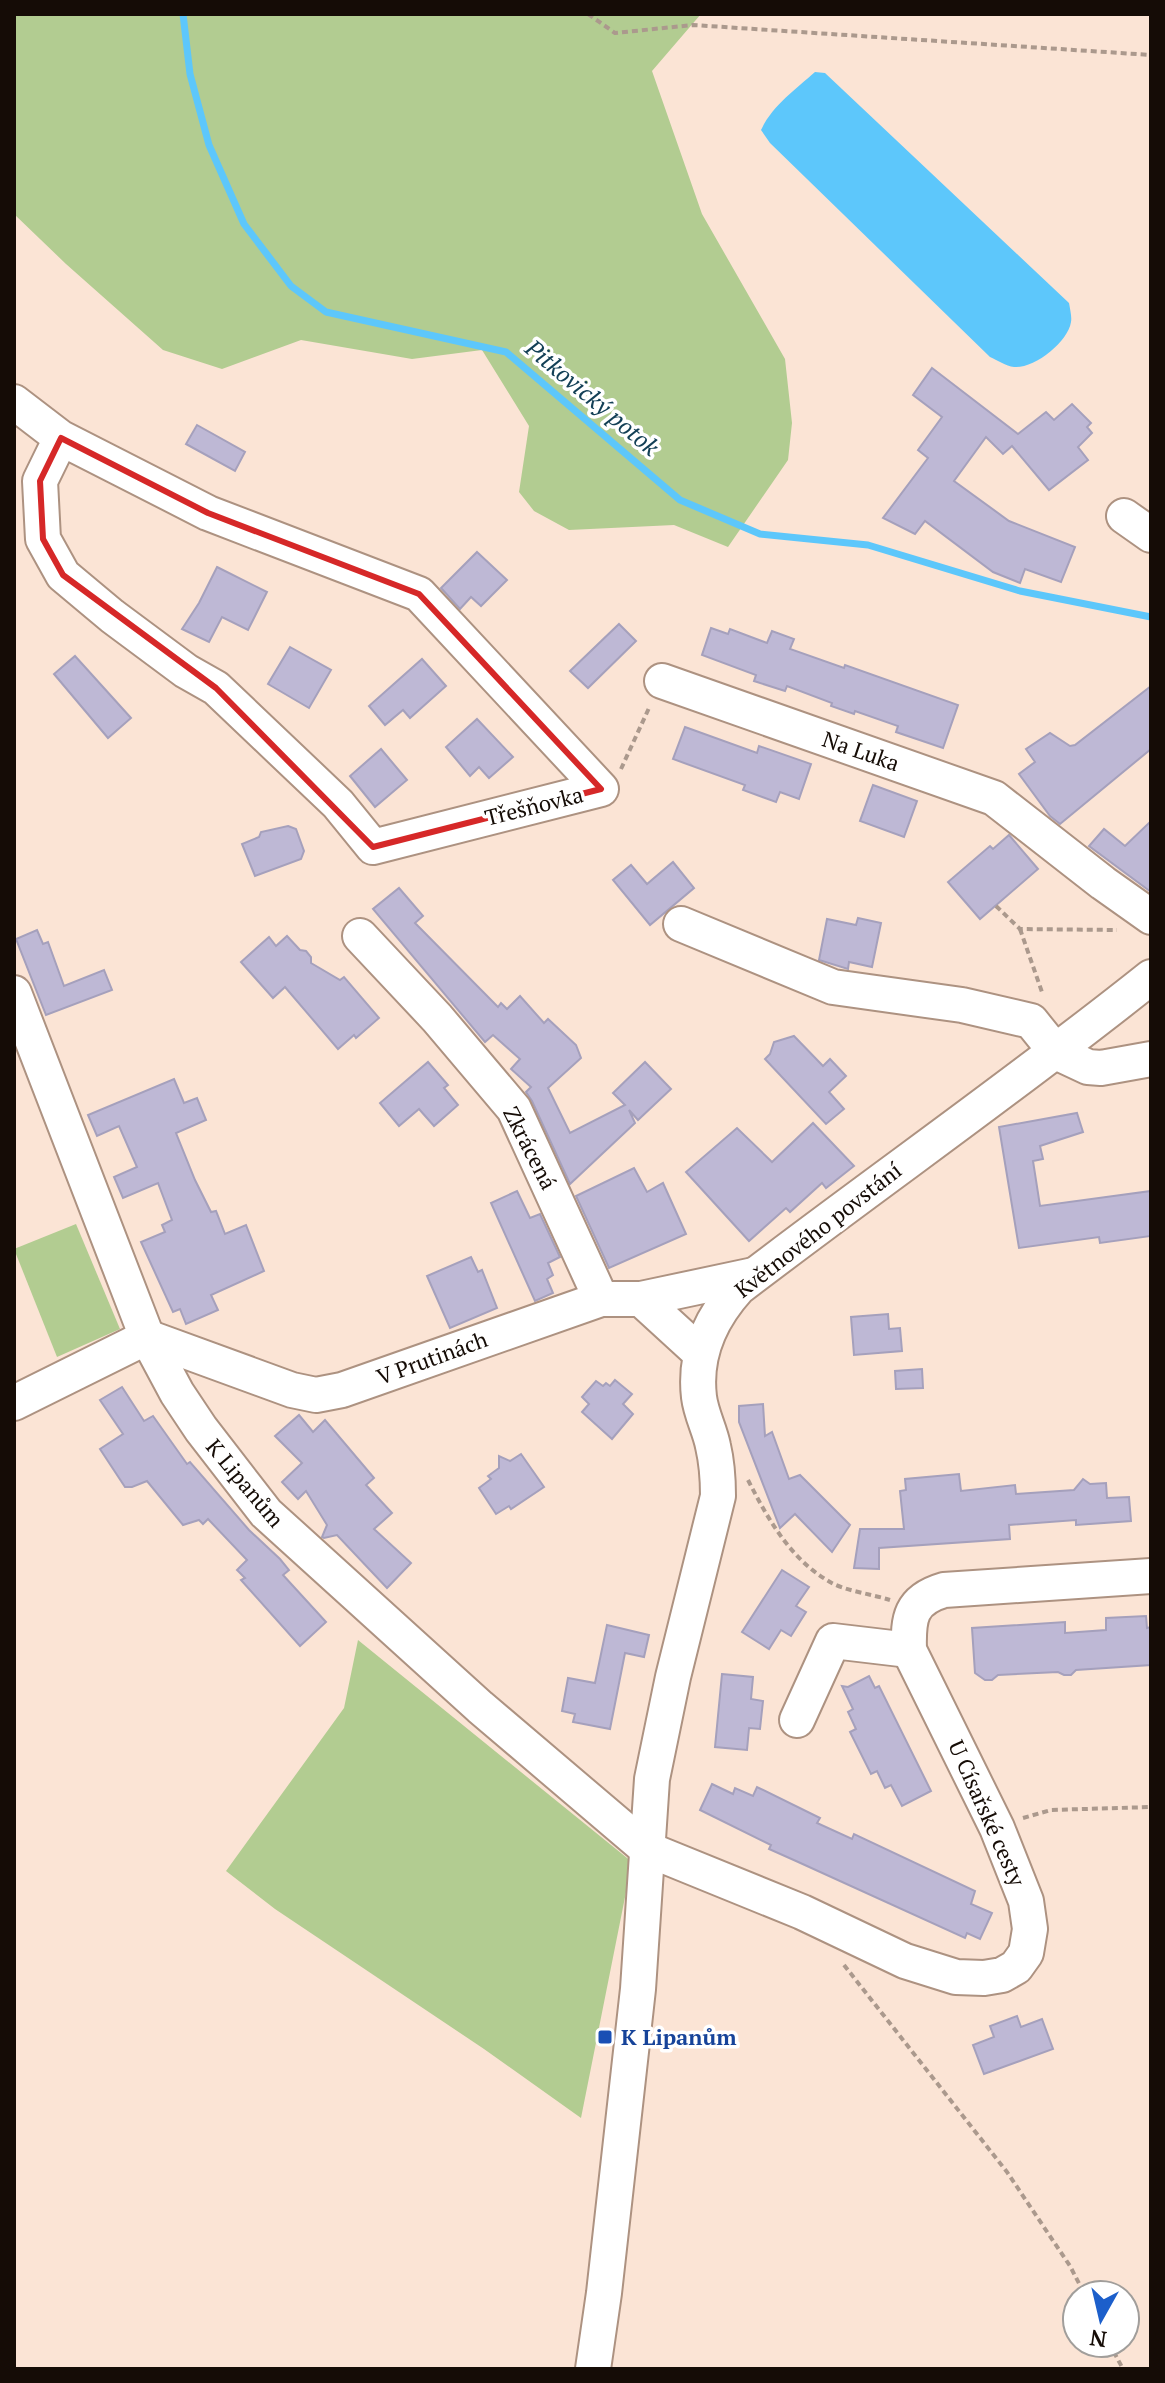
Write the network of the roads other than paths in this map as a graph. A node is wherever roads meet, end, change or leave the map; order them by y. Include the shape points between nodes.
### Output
1 (14, 402) edge
2 (61, 438) junction
3 (662, 681) road end
4 (681, 924) dead end
5 (1136, 924) edge
6 (360, 936) dead end
7 (1151, 977) edge
8 (14, 993) edge
9 (1056, 1052) junction
10 (1151, 1059) edge
11 (755, 1275) junction
12 (601, 1299) junction
13 (641, 1299) junction
14 (147, 1337) junction
15 (700, 1353) junction
16 (14, 1403) edge
17 (1151, 1576) edge
18 (909, 1650) junction
19 (797, 1720) dead end
20 (647, 1849) junction
21 (593, 2369) edge

1 - 2 street, Třešňovka
2 - 2 street, Třešňovka via 40,481 43,539 63,575 186,671 216,688 338,804 373,847 601,789 419,594 208,513
3 - 5 street, Na Luka via 994,798 1103,883
4 - 9 street via 833,987 962,1005 1031,1021
6 - 12 street, Zkrácená via 514,1109
7 - 9 street, Květnového povstání
8 - 14 street, K Lipanům
9 - 10 street via 1101,1068
9 - 11 street, Květnového povstání
11 - 13 street, V Prutinách
11 - 15 street, Květnového povstání via 723,1305
12 - 13 street, V Prutinách
12 - 14 street, V Prutinách via 316,1395
13 - 15 street
14 - 16 street
14 - 20 street, K Lipanům via 201,1429 266,1513
15 - 20 street, Květnového povstání via 699,1399 718,1470 718,1496 652,1779
17 - 18 street via 928,1594 908,1624
18 - 19 street via 833,1641
18 - 20 street, U Císařské cesty via 997,1828 1026,1901 1030,1929 1026,1953 1016,1967 1002,1975 956,1977 905,1961
20 - 21 street, Květnového povstání via 638,1989

